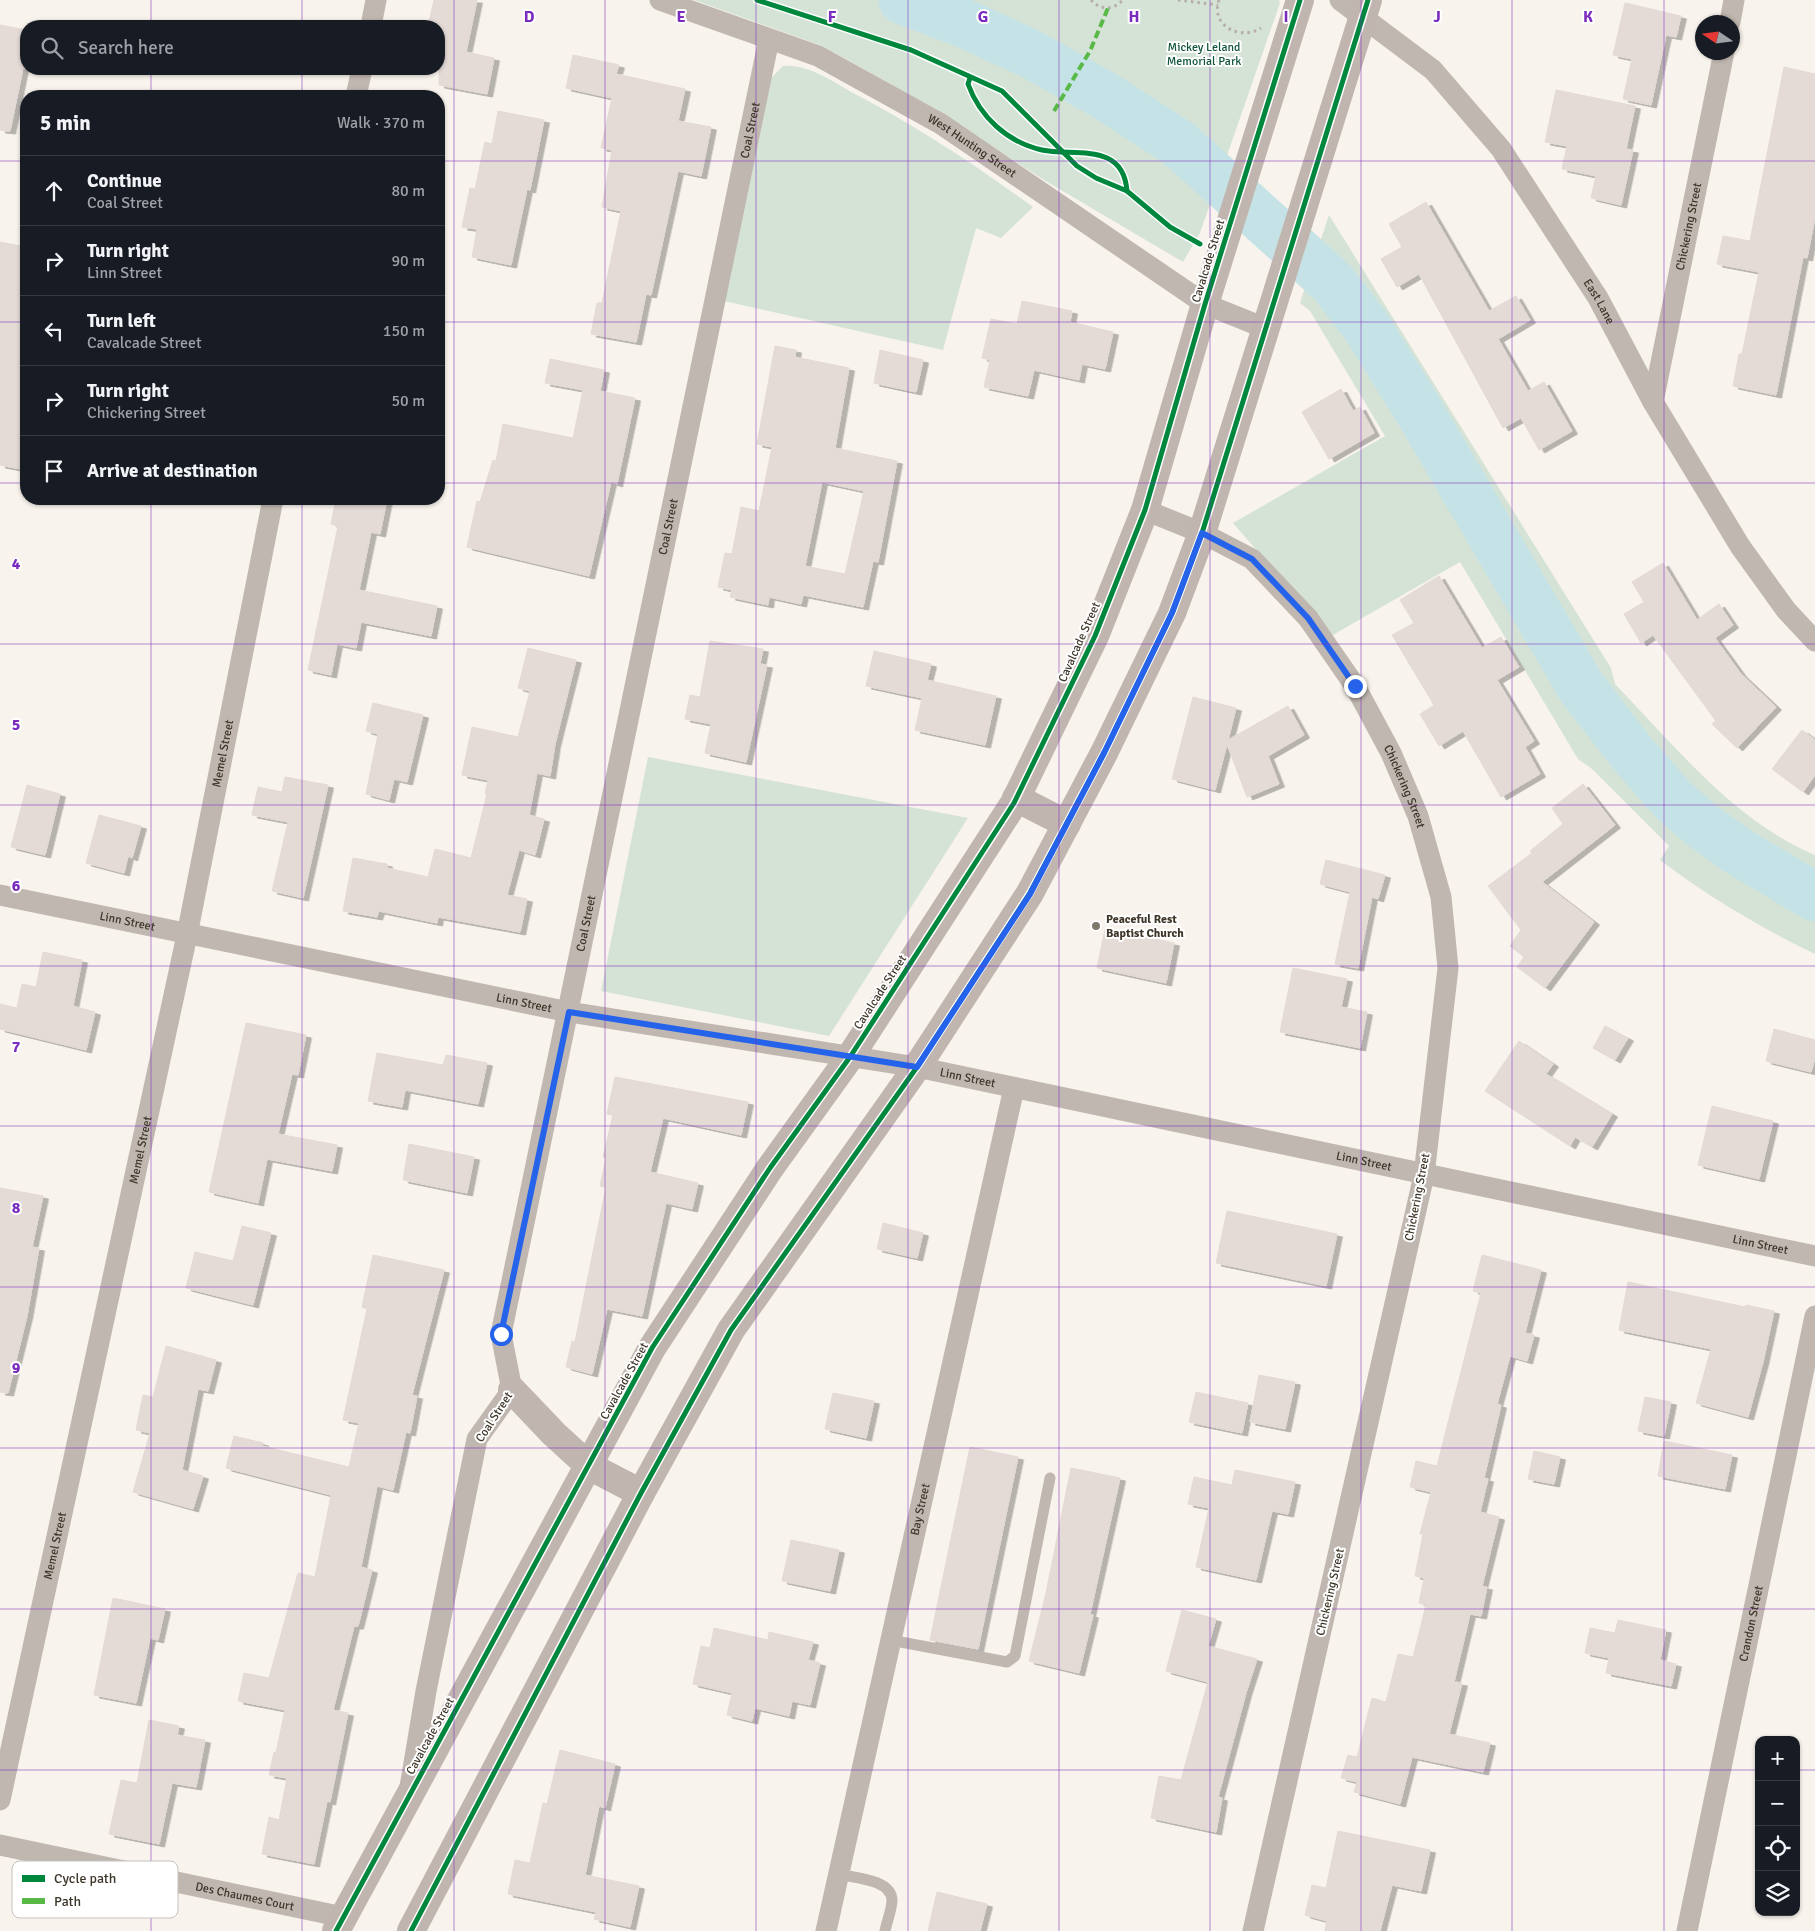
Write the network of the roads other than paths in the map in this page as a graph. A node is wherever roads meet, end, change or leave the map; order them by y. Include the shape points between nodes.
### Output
1 (376, 0) edge
2 (660, 0) edge
3 (1300, 0) edge
4 (1340, 0) edge
5 (1734, 0) edge
6 (1366, 9) edge
7 (1731, 15) edge
8 (372, 20) edge
9 (769, 39) junction
10 (1722, 60) edge
11 (361, 75) edge
12 (357, 90) edge
13 (1206, 304) junction
14 (1265, 328) junction
15 (1653, 402) junction
16 (271, 505) edge
17 (1145, 510) junction
18 (1202, 533) junction
19 (1815, 641) edge
20 (1016, 798) junction
21 (1067, 824) junction
22 (0, 895) edge
23 (187, 935) junction
24 (569, 1012) junction
25 (850, 1057) junction
26 (917, 1067) junction
27 (1014, 1088) junction
28 (1424, 1175) junction
29 (1815, 1256) edge
30 (1815, 1316) edge
31 (512, 1390) junction
32 (589, 1466) junction
33 (1050, 1478) dead end
34 (641, 1493) junction
35 (890, 1640) junction
36 (408, 1797) junction
37 (0, 1800) edge
38 (0, 1846) edge
39 (65, 1861) edge
40 (838, 1874) junction
41 (178, 1887) edge
42 (340, 1924) edge
43 (418, 1930) edge
44 (826, 1931) edge
45 (885, 1931) edge
46 (1253, 1931) edge
47 (1688, 1931) edge

1 - 8 street
2 - 9 street, West Hunting Street
3 - 13 main road, Cavalcade Street
4 - 6 street, East Lane
5 - 7 street
6 - 14 main road
6 - 15 street, East Lane via 1434,70 1502,149 1598,298
9 - 13 street, West Hunting Street via 818,56 941,124
9 - 24 street, Coal Street
10 - 15 street, Chickering Street
11 - 12 street
13 - 14 street, West Hunting Street
13 - 17 main road, Cavalcade Street
14 - 18 main road
15 - 19 street, East Lane via 1740,546 1786,610
16 - 23 street, Memel Street
17 - 18 street, Chickering Street
17 - 20 main road, Cavalcade Street via 1095,636
18 - 21 main road via 1172,613
18 - 28 street, Chickering Street via 1252,559 1308,618 1355,686 1391,753 1418,816 1441,897 1448,968
20 - 21 main road
20 - 25 main road, Cavalcade Street
21 - 26 main road via 1030,894
22 - 23 street, Linn Street
23 - 24 street, Linn Street
23 - 37 street, Memel Street
24 - 25 street, Linn Street
24 - 31 street, Coal Street via 501,1334
25 - 26 street, Linn Street
25 - 32 main road, Cavalcade Street via 770,1168 652,1348
26 - 27 street, Linn Street
26 - 34 main road via 731,1330
27 - 28 street, Linn Street
27 - 35 street, Bay Street
28 - 29 street, Linn Street
28 - 46 street, Chickering Street
30 - 47 street, Crandon Street
31 - 32 main road
31 - 36 street, Coal Street via 477,1439 426,1690
32 - 34 main road
32 - 36 main road, Cavalcade Street
33 - 35 lane via 1015,1656 1007,1662
34 - 43 main road
35 - 40 street, Bay Street
36 - 42 main road, Cavalcade Street
38 - 39 street, Des Chaumes Court
40 - 44 street, Bay Street
40 - 45 lane via 888,1889 892,1899
41 - 42 street, Des Chaumes Court

